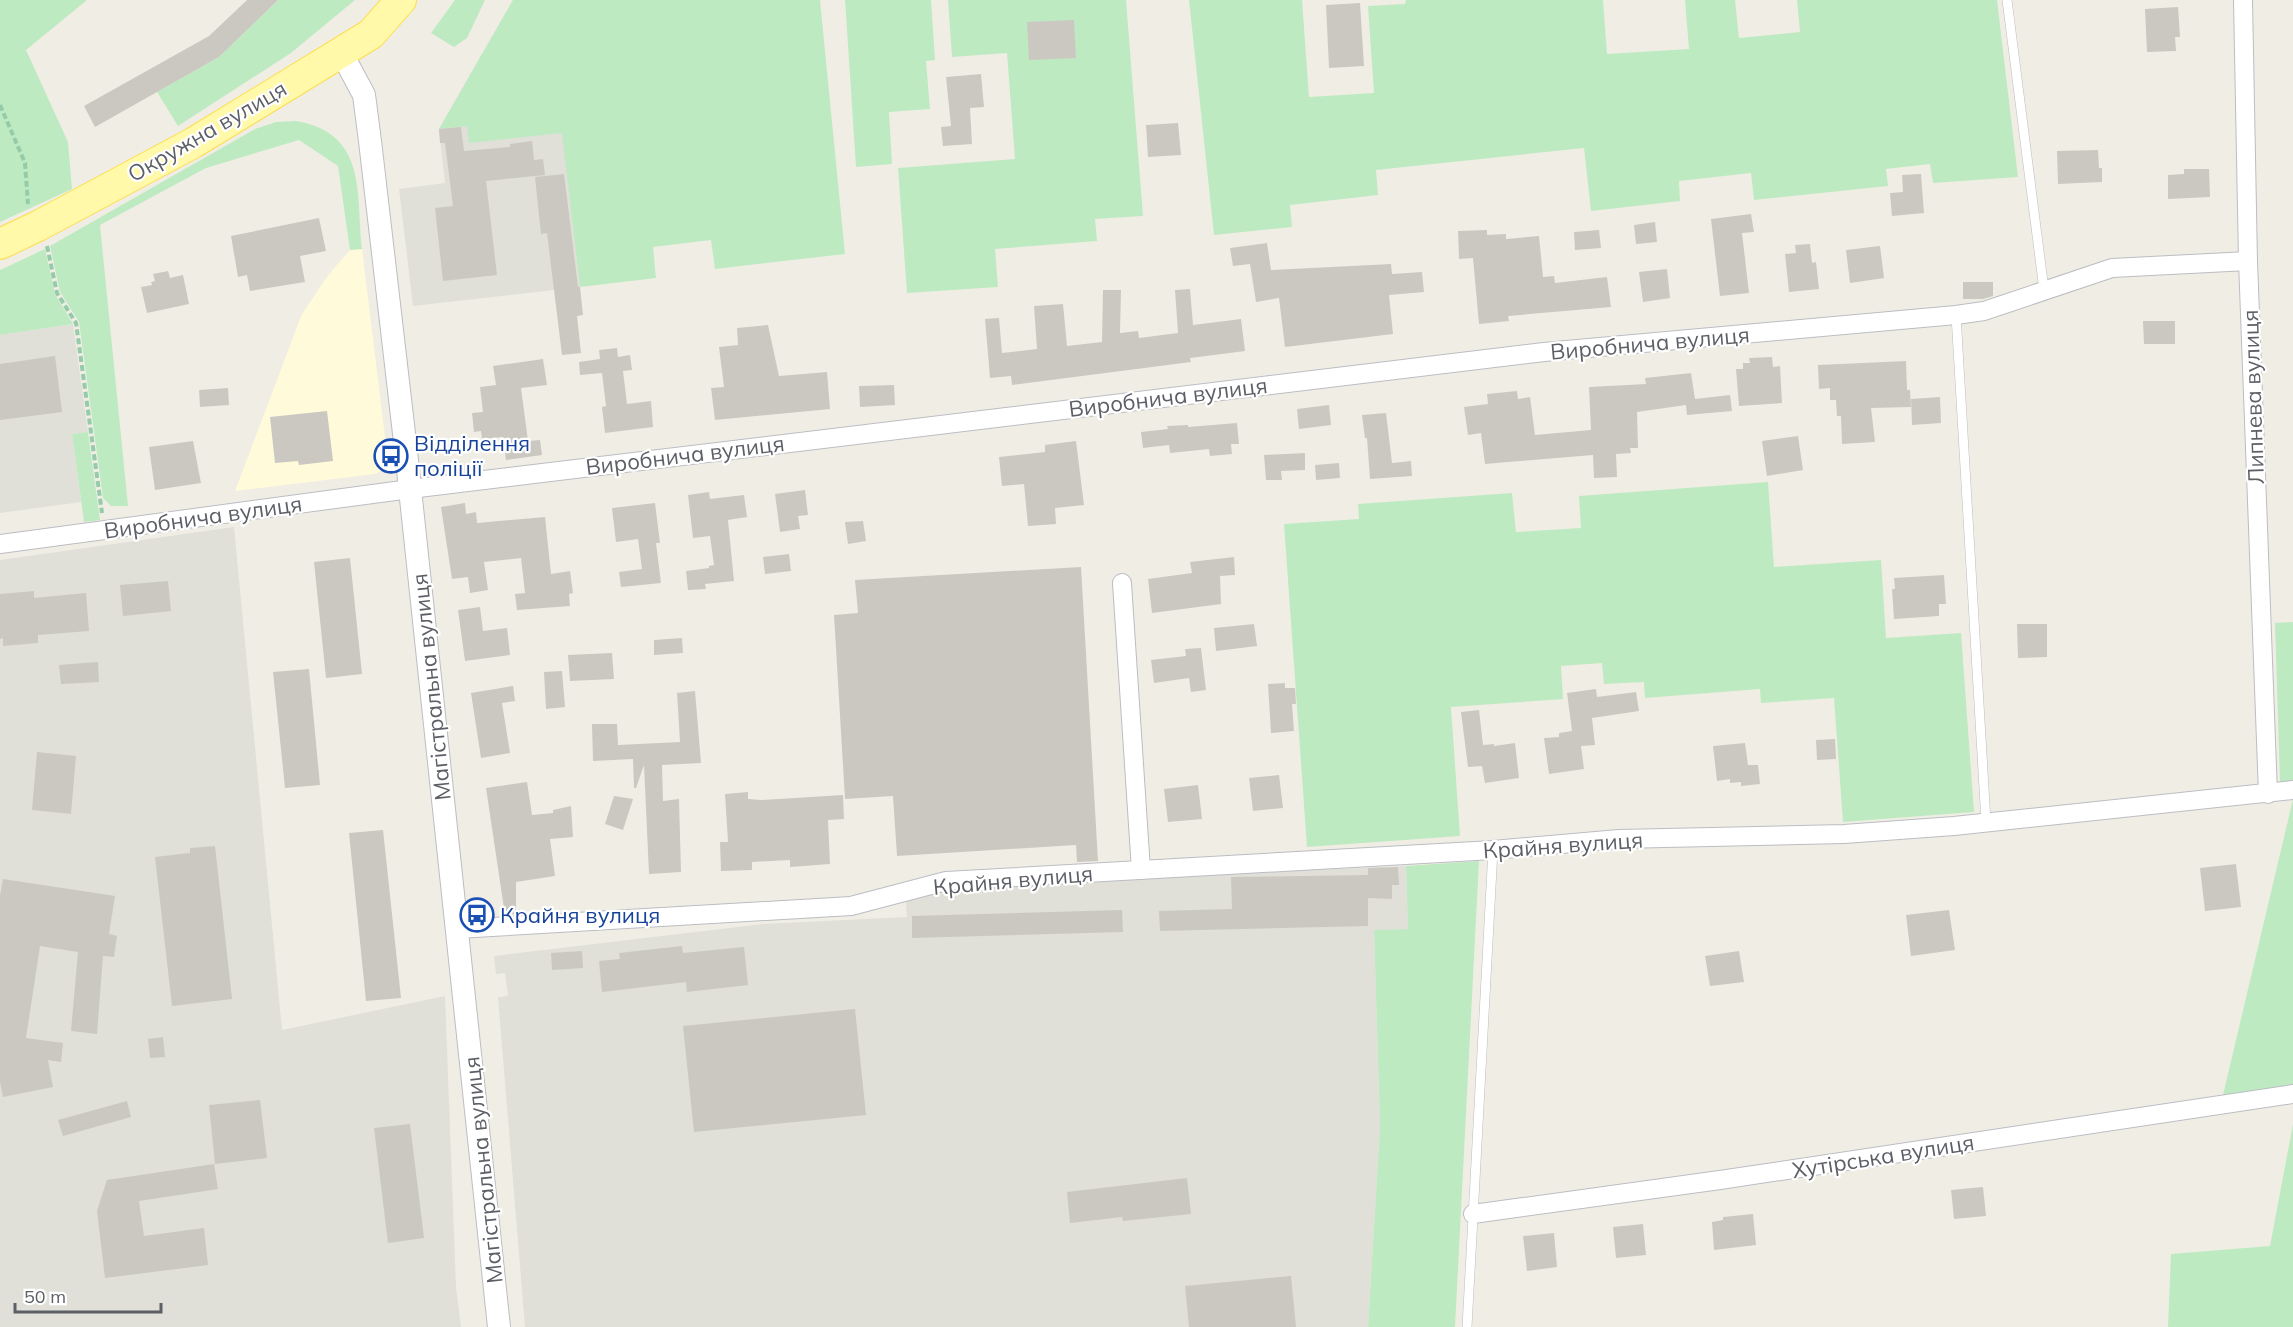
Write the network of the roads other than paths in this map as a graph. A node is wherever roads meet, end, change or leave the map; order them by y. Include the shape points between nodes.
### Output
1 (401, 0) edge
2 (2007, 0) edge
3 (2243, 0) edge
4 (342, 52) junction
5 (0, 244) edge
6 (2248, 261) junction
7 (2043, 291) junction
8 (1956, 315) junction
9 (410, 489) junction
10 (0, 544) edge
11 (1122, 583) dead end
12 (2293, 790) edge
13 (2268, 794) junction
14 (1986, 822) junction
15 (1493, 850) junction
16 (1141, 870) junction
17 (457, 929) junction
18 (2293, 1094) edge
19 (1473, 1214) junction
20 (499, 1327) edge
21 (1467, 1327) edge

1 - 4 main road, Окружна вулиця via 371,34
2 - 7 lane
3 - 6 street, Липнева вулиця
4 - 5 main road, Окружна вулиця via 193,143
4 - 9 street, Магістральна вулиця via 364,95
6 - 7 street, Виробнича вулиця via 2112,268
6 - 13 street, Липнева вулиця
7 - 8 street, Виробнича вулиця via 1984,311
8 - 9 street, Виробнича вулиця via 1544,352
8 - 14 lane
9 - 10 street, Виробнича вулиця
9 - 17 street, Магістральна вулиця
11 - 16 street
12 - 13 street, Крайня вулиця
13 - 14 street, Крайня вулиця
14 - 15 street, Крайня вулиця via 1844,834 1619,839
15 - 16 street, Крайня вулиця
15 - 19 lane
16 - 17 street, Крайня вулиця via 946,881 851,906
17 - 20 street, Магістральна вулиця
18 - 19 street, Хутірська вулиця
19 - 21 lane

